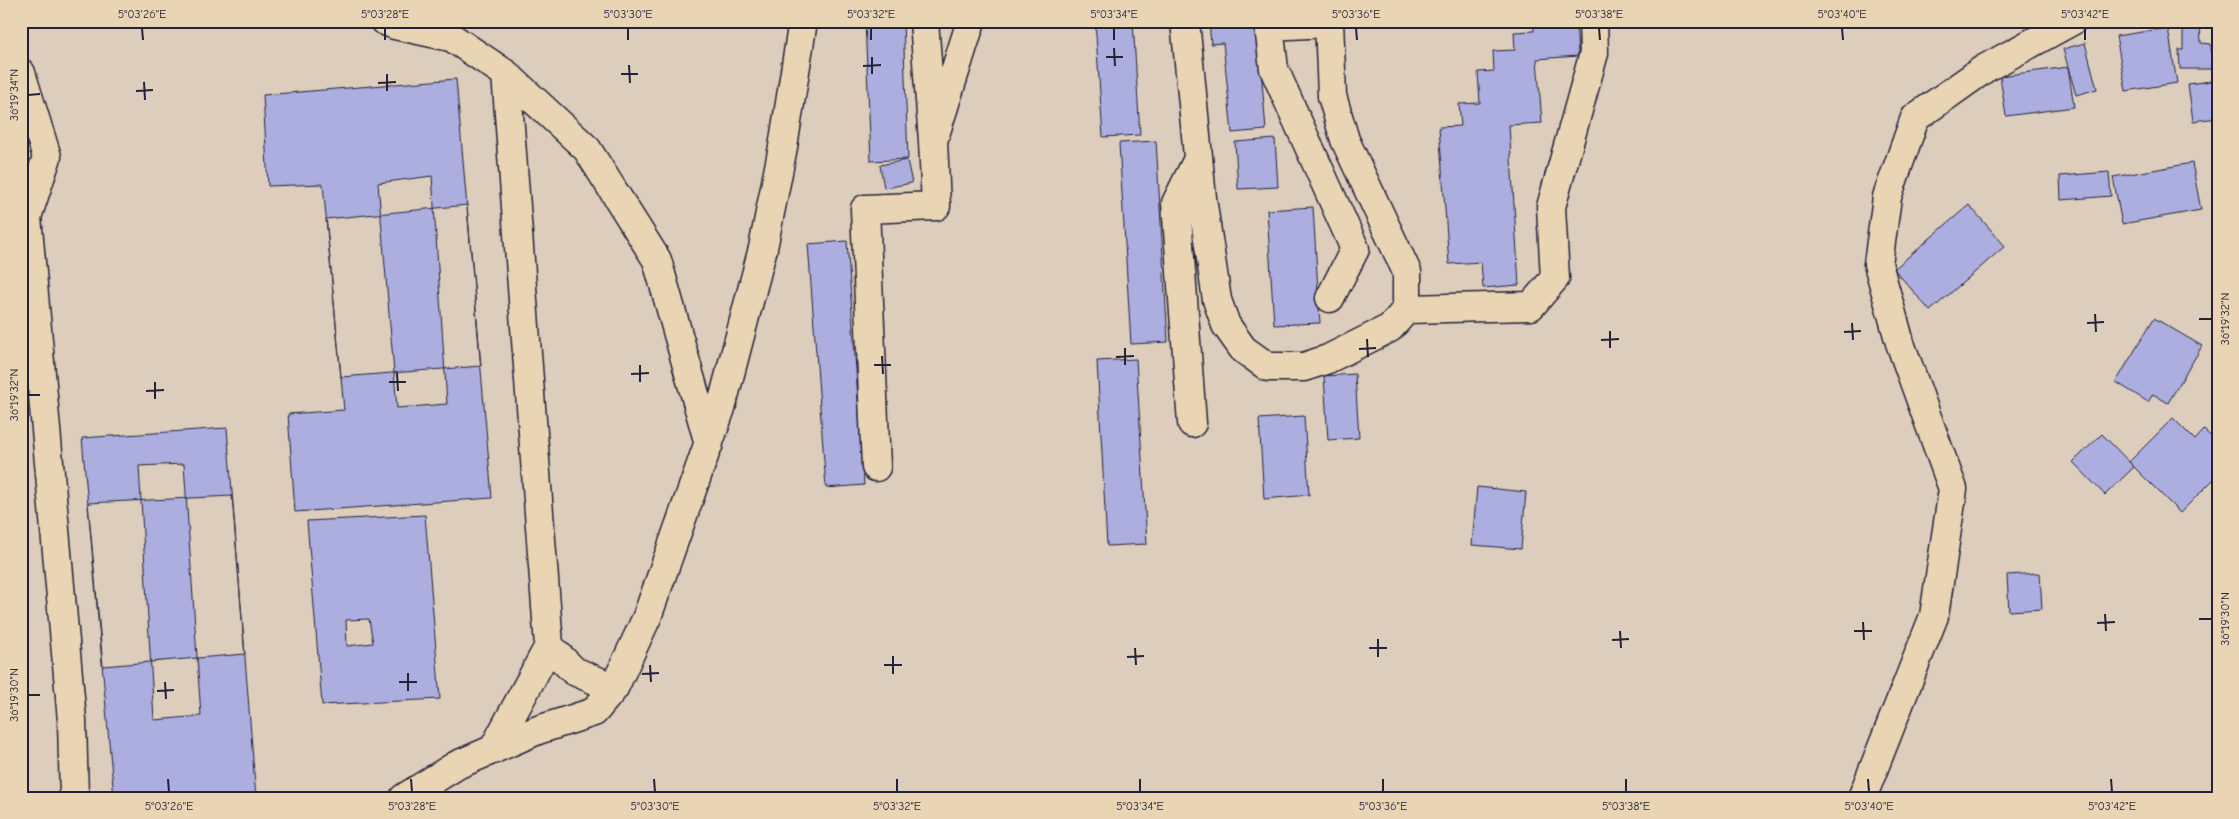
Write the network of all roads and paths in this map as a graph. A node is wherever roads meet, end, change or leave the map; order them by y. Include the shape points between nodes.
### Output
1 (385, 21) edge
2 (803, 21) edge
3 (924, 21) edge
4 (971, 21) edge
5 (1185, 21) edge
6 (1592, 21) edge
7 (2072, 21) edge
8 (1328, 22) edge
9 (1269, 24) edge
10 (21, 73) edge
11 (506, 74) junction
12 (933, 141) junction
13 (1198, 159) junction
14 (1330, 298) dead end
15 (1407, 309) junction
16 (1192, 423) dead end
17 (709, 444) junction
18 (876, 467) dead end
19 (549, 646) junction
20 (614, 688) junction
21 (492, 750) junction
22 (74, 798) edge
23 (404, 798) edge
24 (1862, 798) edge

1 - 11 street via 451,38
2 - 17 street via 763,248 722,408
3 - 12 street
4 - 12 street
5 - 13 street
6 - 15 street via 1594,53 1551,206 1555,278 1530,306
7 - 24 street via 1984,69 1915,118 1886,198 1878,264 1900,343 1953,489 1934,616
8 - 9 street
8 - 15 street via 1332,96 1345,140 1407,272
9 - 14 street via 1274,69 1355,249
10 - 22 street via 47,157 27,217 72,720
11 - 17 street via 587,149 657,260
11 - 19 street
12 - 18 street via 936,206 865,209
13 - 15 street via 1217,300 1226,325 1243,349 1268,367 1304,368 1328,358 1390,328
13 - 16 street via 1176,203
17 - 20 street via 647,617
19 - 20 street via 574,671
19 - 21 street
20 - 21 street via 594,712 538,730
21 - 23 street via 457,766

